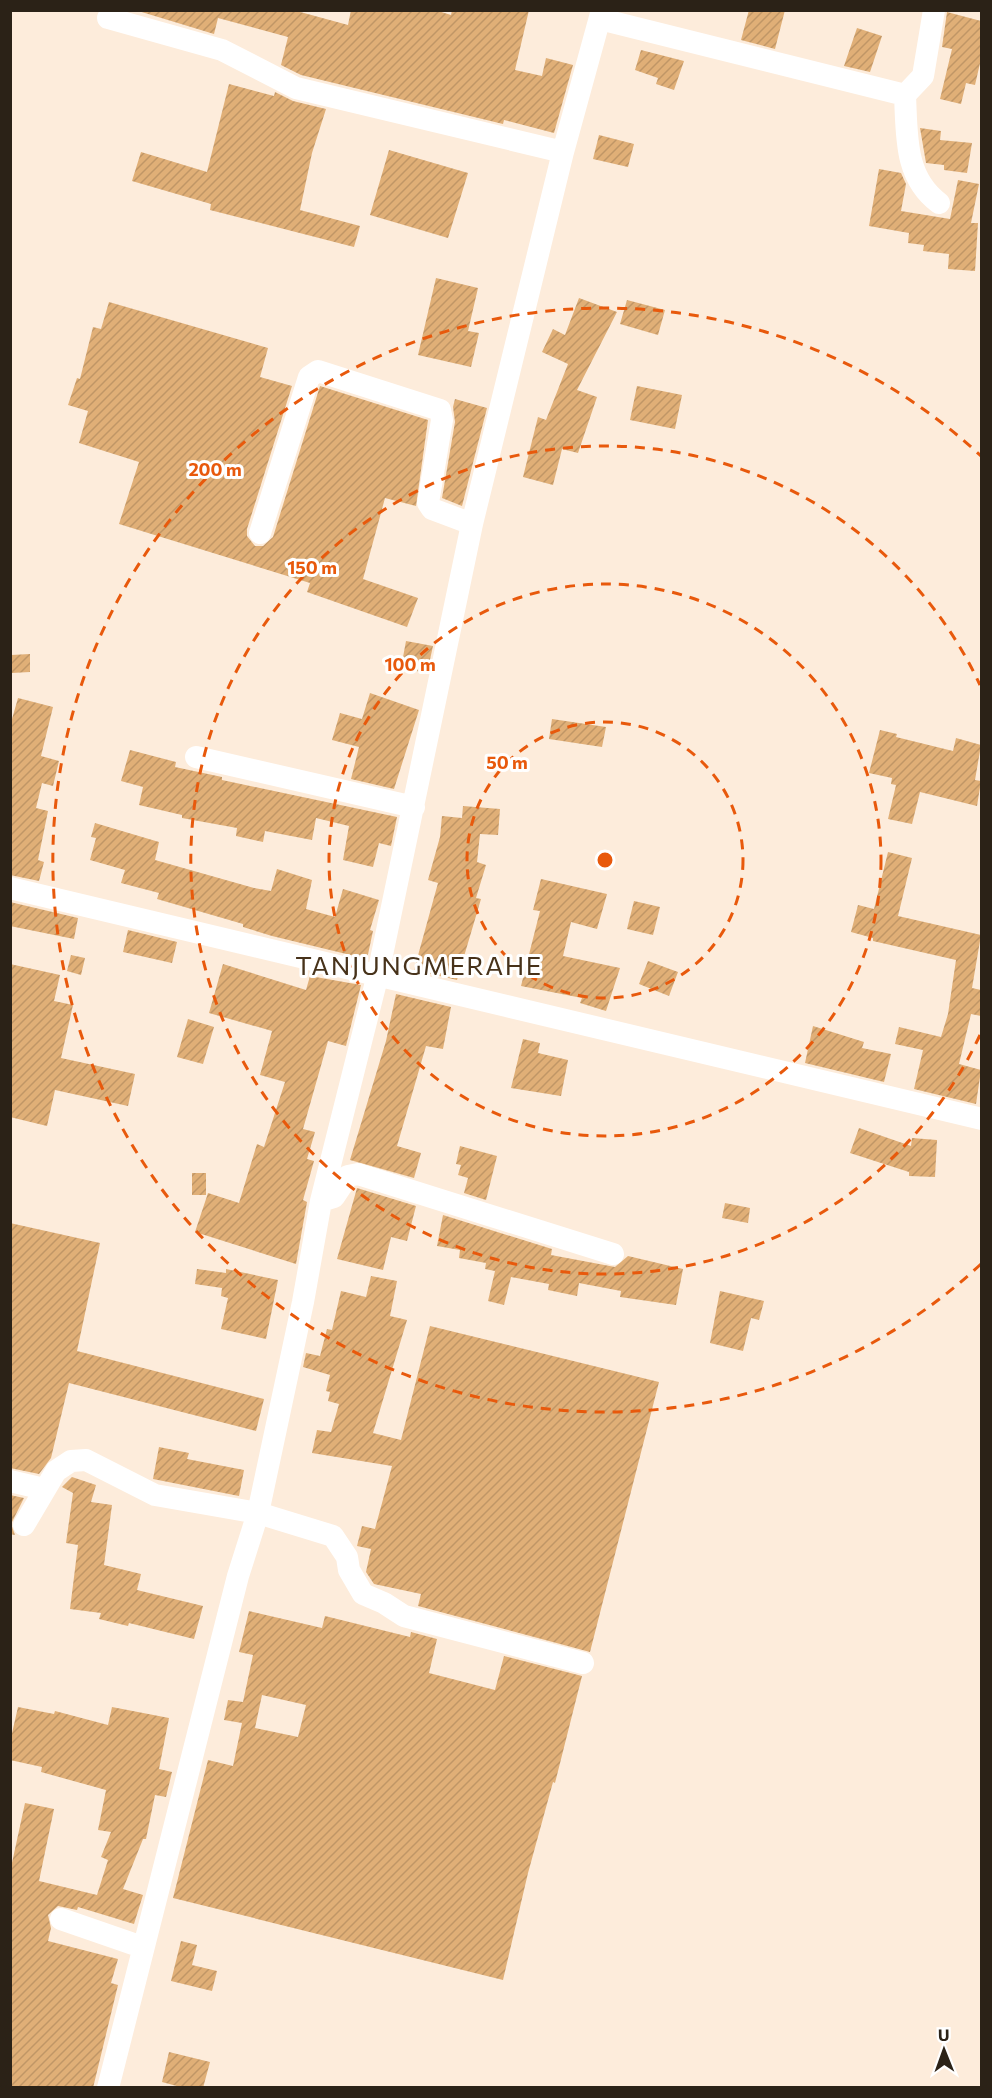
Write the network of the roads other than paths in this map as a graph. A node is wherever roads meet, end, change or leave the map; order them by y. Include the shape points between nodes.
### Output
1 (934, 10) edge
2 (601, 15) edge
3 (108, 18) dead end
4 (905, 95) junction
5 (563, 152) junction
6 (939, 203) dead end
7 (472, 524) junction
8 (260, 533) dead end
9 (196, 757) dead end
10 (414, 807) junction
11 (10, 888) edge
12 (378, 974) junction
13 (981, 1119) edge
14 (321, 1201) junction
15 (613, 1254) dead end
16 (10, 1480) edge
17 (44, 1489) junction
18 (258, 1513) junction
19 (24, 1525) dead end
20 (583, 1663) dead end
21 (61, 1919) dead end
22 (142, 1947) junction
23 (108, 2088) edge

1 - 4 street via 922,76
2 - 4 street
2 - 5 street
3 - 5 street via 222,50 296,88
4 - 6 street via 907,142 914,172 927,194
5 - 7 street
7 - 8 street via 432,509 429,503 442,420 440,410 318,371 309,377
7 - 10 street
9 - 10 street
10 - 12 street
11 - 12 street
12 - 13 street
12 - 14 street
14 - 15 street via 334,1197 348,1176 358,1174
14 - 18 street
16 - 17 street
17 - 18 street via 64,1464 86,1460 155,1495
17 - 19 street
18 - 20 street via 333,1536 363,1594 404,1616
18 - 22 street via 238,1576
21 - 22 street
22 - 23 street

